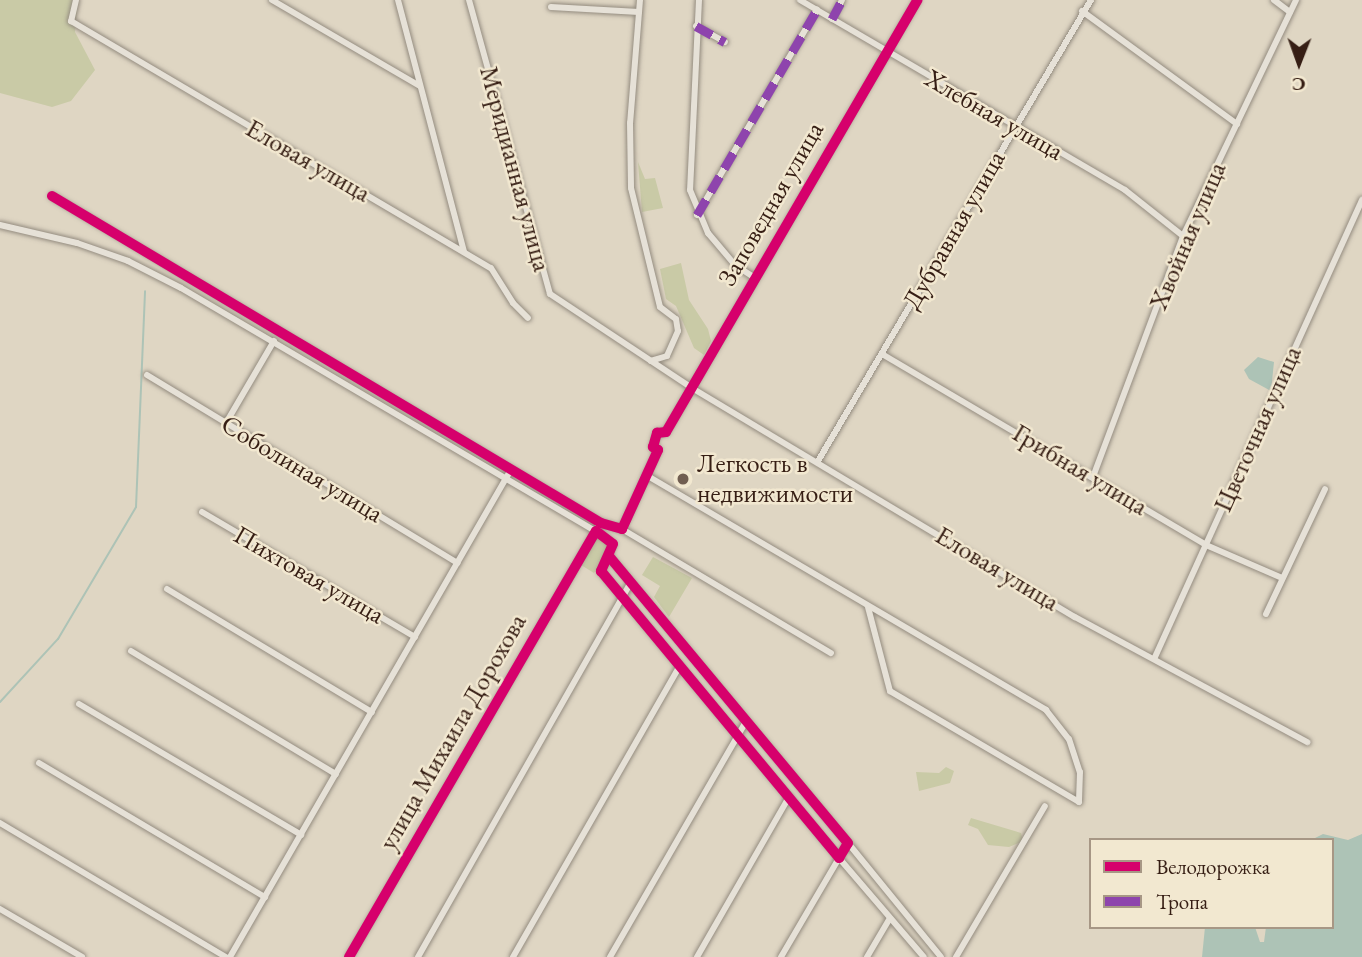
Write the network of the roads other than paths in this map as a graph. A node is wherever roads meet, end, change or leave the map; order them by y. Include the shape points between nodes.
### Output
1 (76, 0) edge
2 (272, 0) edge
3 (398, 0) edge
4 (469, 0) edge
5 (640, 0) edge
6 (699, 0) edge
7 (800, 0) edge
8 (842, 0) edge
9 (917, 0) edge
10 (1091, 0) edge
11 (1274, 0) edge
12 (1296, 0) edge
13 (551, 7) dead end
14 (817, 10) junction
15 (1082, 11) junction
16 (639, 12) junction
17 (1290, 12) junction
18 (832, 19) junction
19 (696, 26) junction
20 (725, 42) dead end
21 (885, 52) junction
22 (420, 86) junction
23 (1237, 124) junction
24 (1014, 128) junction
25 (52, 196) dead end
26 (1362, 200) edge
27 (697, 215) junction
28 (0, 225) edge
29 (1183, 236) junction
30 (465, 253) junction
31 (163, 262) junction
32 (155, 274) junction
33 (755, 278) junction
34 (528, 318) dead end
35 (274, 341) junction
36 (882, 354) junction
37 (651, 361) junction
38 (147, 375) dead end
39 (692, 388) junction
40 (226, 423) junction
41 (818, 461) junction
42 (512, 469) junction
43 (646, 475) junction
44 (508, 476) junction
45 (1093, 477) junction
46 (1325, 489) dead end
47 (202, 512) dead end
48 (601, 523) junction
49 (622, 529) junction
50 (596, 531) junction
51 (1206, 545) junction
52 (610, 557) junction
53 (458, 562) junction
54 (1282, 578) junction
55 (631, 582) junction
56 (167, 589) dead end
57 (622, 597) junction
58 (868, 607) junction
59 (1266, 614) dead end
60 (415, 637) junction
61 (131, 651) dead end
62 (831, 653) dead end
63 (1155, 657) junction
64 (680, 665) junction
65 (79, 704) dead end
66 (372, 712) junction
67 (746, 721) junction
68 (737, 735) junction
69 (1307, 742) dead end
70 (39, 763) dead end
71 (336, 774) junction
72 (789, 797) junction
73 (1045, 806) dead end
74 (0, 822) edge
75 (301, 835) junction
76 (848, 843) junction
77 (839, 858) junction
78 (265, 897) junction
79 (0, 909) edge
80 (890, 918) junction
81 (82, 957) edge
82 (228, 957) edge
83 (349, 957) edge
84 (418, 957) edge
85 (513, 957) edge
86 (610, 957) edge
87 (697, 957) edge
88 (781, 957) edge
89 (867, 957) edge
90 (924, 957) edge
91 (941, 957) edge
92 (956, 957) edge

1 - 30 street, Еловая улица via 71,22
2 - 22 street
3 - 22 street
4 - 37 street, Меридианная улица via 550,294
5 - 16 street
6 - 19 street
7 - 14 street, Хлебная улица
8 - 18 street
9 - 21 street, Заповедная улица
10 - 15 street, Дубравная улица
11 - 17 street
12 - 17 street, Хвойная улица
13 - 16 street
14 - 18 street, Хлебная улица
14 - 27 street
15 - 23 street
15 - 24 street, Дубравная улица
16 - 37 street via 630,123 631,188 660,307 676,319 678,331 667,356
17 - 23 street, Хвойная улица
18 - 21 street, Хлебная улица
19 - 20 street
19 - 27 street via 689,163
21 - 24 street, Хлебная улица
21 - 33 street, Заповедная улица
22 - 30 street
23 - 29 street, Хвойная улица
24 - 29 street, Хлебная улица via 1125,190
24 - 36 street, Дубравная улица
25 - 31 street
26 - 51 street, Цветочная улица
27 - 33 street via 720,250
28 - 32 street via 77,243
29 - 45 street, Хвойная улица
30 - 34 street, Еловая улица via 491,268
31 - 32 street
31 - 42 street
32 - 35 street
33 - 39 street, Заповедная улица
35 - 40 street
35 - 44 street
36 - 41 street, Дубравная улица
36 - 45 street, Грибная улица
37 - 39 street, Меридианная улица
38 - 40 street, Соболиная улица
39 - 41 street, Еловая улица
39 - 43 street, Заповедная улица via 666,432 660,430 653,440 658,450
40 - 53 street, Соболиная улица
41 - 63 street, Еловая улица via 1075,617
42 - 44 street
42 - 48 street
43 - 49 street
43 - 58 street
44 - 50 street
44 - 53 street
45 - 51 street, Грибная улица
46 - 54 street
47 - 60 street, Пихтовая улица
48 - 49 street
48 - 50 street, улица Михаила Дорохова
49 - 62 street
50 - 52 street via 613,544
50 - 83 street, улица Михаила Дорохова
51 - 54 street, Грибная улица
51 - 63 street, Цветочная улица
52 - 55 street
52 - 57 street via 601,571
53 - 60 street
54 - 59 street
55 - 57 street
55 - 67 street
56 - 66 street
57 - 64 street
57 - 84 street
58 - 58 street via 1046,710 1069,739 1080,772 1079,802 890,691
60 - 66 street
61 - 71 street
63 - 69 street, Еловая улица
64 - 68 street
64 - 85 street
65 - 75 street
66 - 71 street
67 - 68 street
67 - 76 street
68 - 72 street
68 - 86 street
70 - 78 street
71 - 75 street
72 - 77 street
72 - 87 street
73 - 92 street
74 - 82 street
75 - 78 street
76 - 77 street
76 - 91 street
77 - 80 street
77 - 88 street
78 - 82 street
79 - 81 street
80 - 89 street
80 - 90 street

